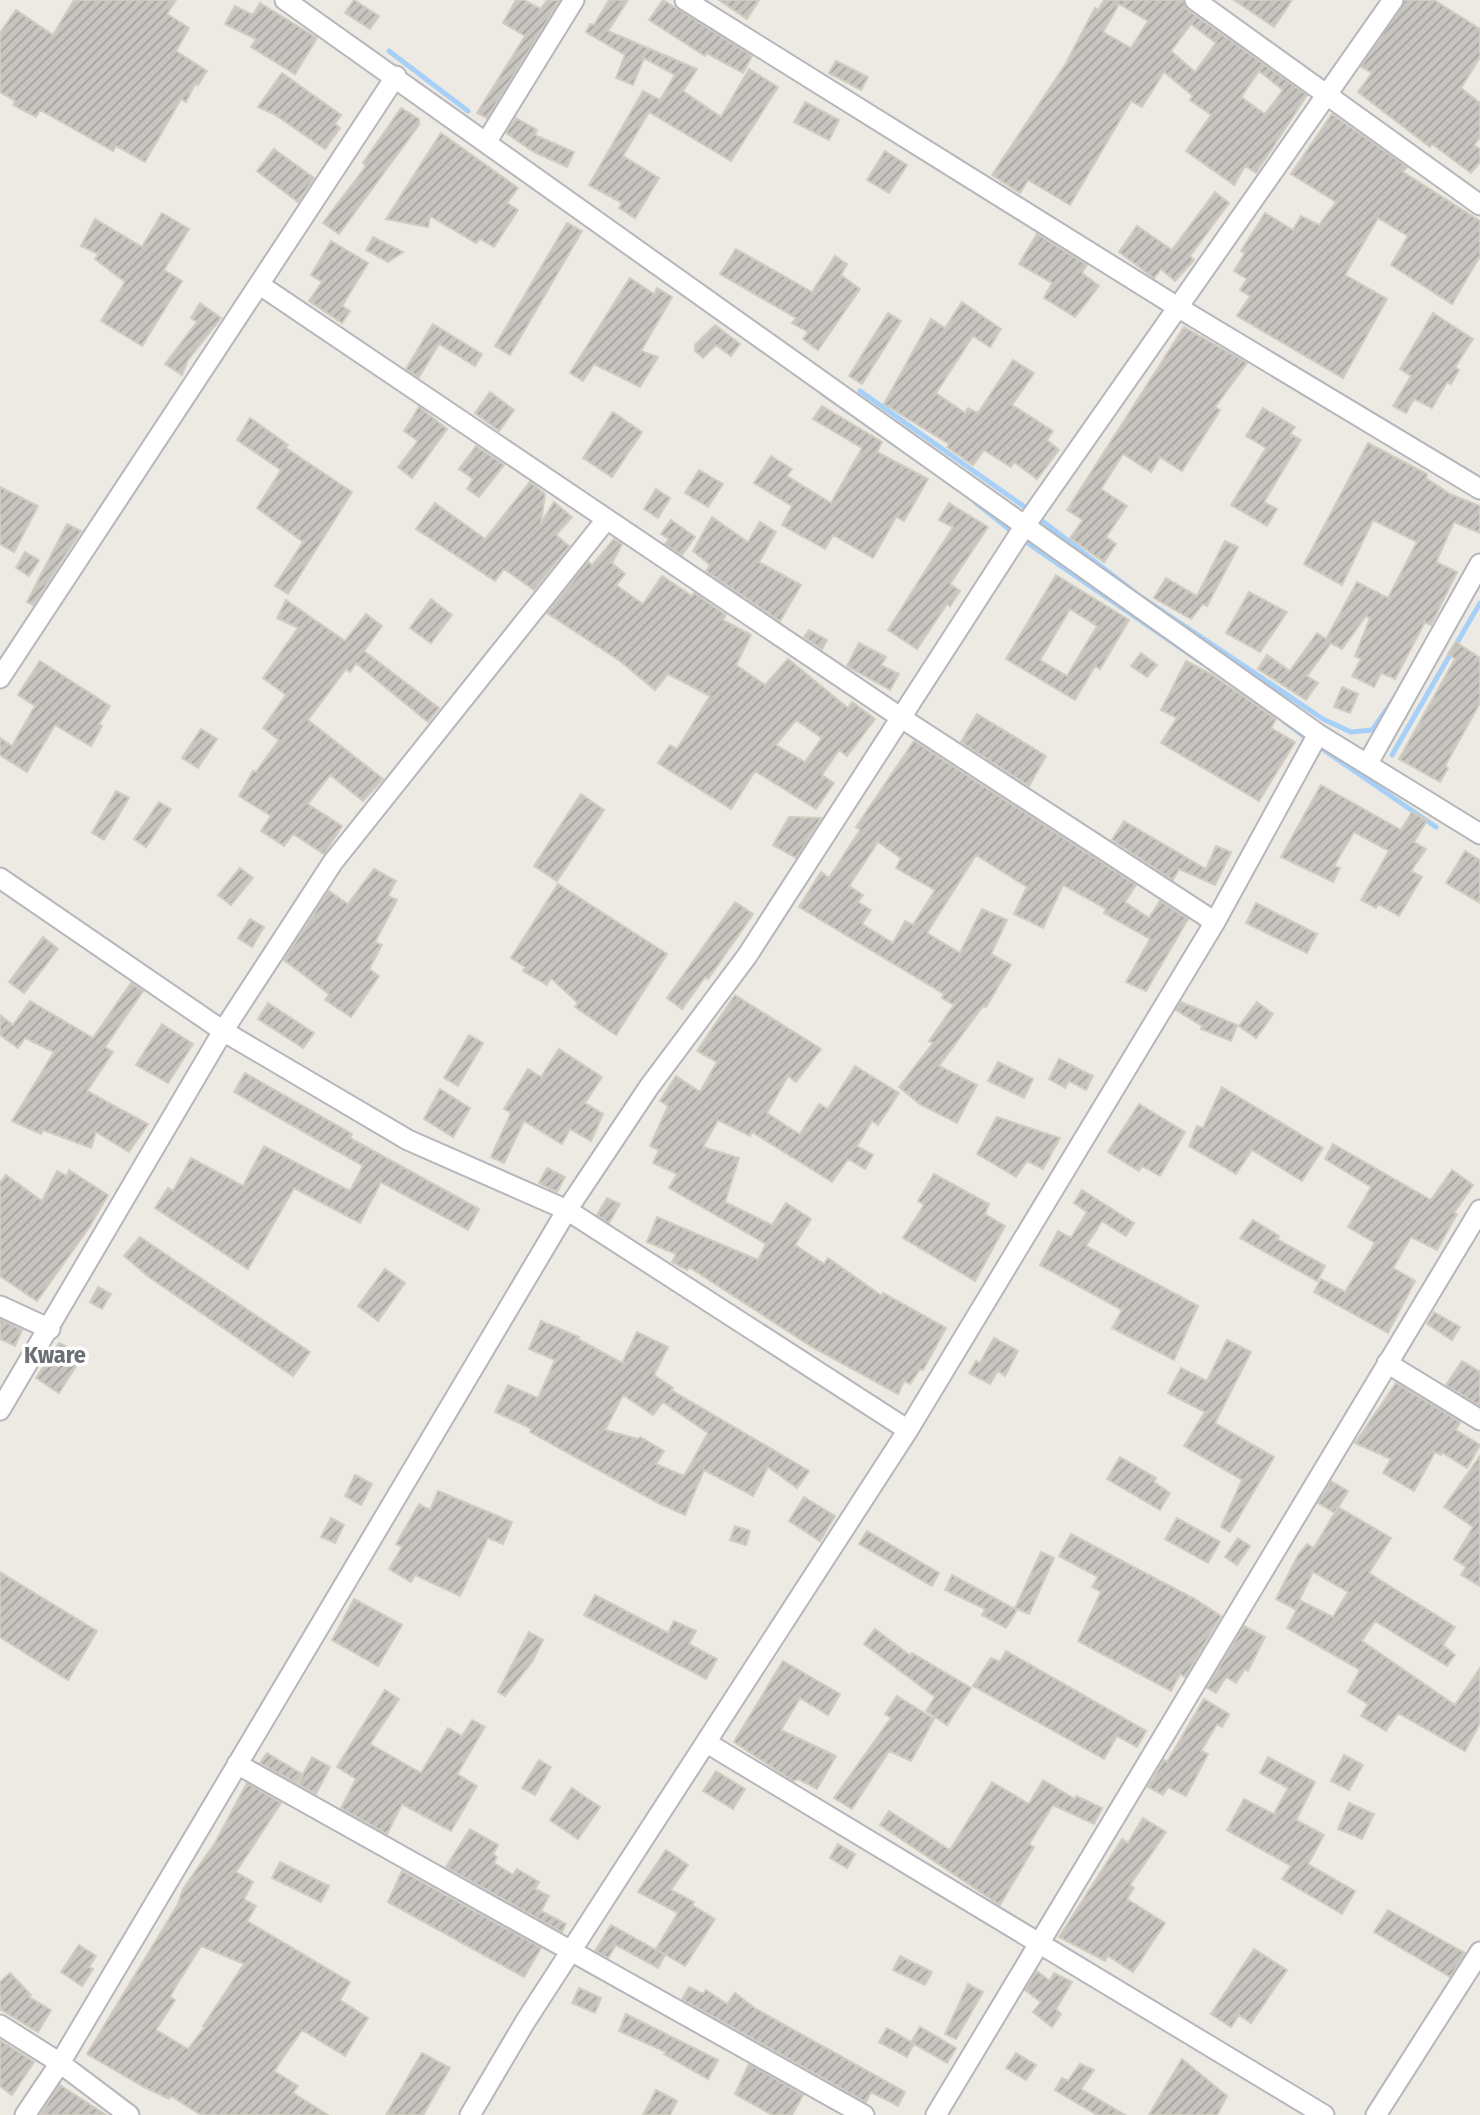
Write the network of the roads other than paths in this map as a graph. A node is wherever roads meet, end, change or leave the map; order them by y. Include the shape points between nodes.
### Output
1 (285, 0) edge
2 (574, 0) edge
3 (685, 0) edge
4 (1195, 0) edge
5 (1394, 0) edge
6 (396, 76) junction
7 (1326, 95) junction
8 (486, 141) junction
9 (1480, 205) edge
10 (260, 285) junction
11 (1179, 308) junction
12 (1480, 489) edge
13 (606, 520) junction
14 (1024, 527) junction
15 (1480, 564) edge
16 (0, 678) edge
17 (900, 717) junction
18 (1318, 734) junction
19 (1368, 763) junction
20 (1480, 834) edge
21 (0, 878) edge
22 (1215, 922) junction
23 (223, 1031) junction
24 (567, 1210) junction
25 (1480, 1210) edge
26 (0, 1306) edge
27 (50, 1329) junction
28 (1387, 1363) junction
29 (0, 1410) edge
30 (1480, 1420) edge
31 (908, 1430) junction
32 (707, 1743) junction
33 (237, 1763) junction
34 (1040, 1945) junction
35 (1480, 1952) edge
36 (572, 1953) junction
37 (0, 2025) edge
38 (60, 2063) junction
39 (25, 2115) edge
40 (129, 2115) edge
41 (470, 2115) edge
42 (864, 2115) edge
43 (936, 2115) edge
44 (1324, 2115) edge
45 (1376, 2115) edge

1 - 6 street
2 - 8 street
3 - 11 street
4 - 7 street
5 - 7 street
6 - 8 street
6 - 10 street
7 - 9 street
7 - 11 street
8 - 14 street
10 - 13 street
10 - 16 street
11 - 12 street
11 - 14 street
13 - 17 street
13 - 23 street via 333,862
14 - 17 street
14 - 18 street
15 - 19 street
17 - 22 street
17 - 24 street via 747,956 649,1087
18 - 19 street
18 - 22 street
19 - 20 street
21 - 23 street
22 - 31 street
23 - 24 street via 408,1140
23 - 27 street
24 - 31 street
24 - 33 street
25 - 28 street
26 - 27 street
27 - 29 street
28 - 30 street
28 - 34 street
31 - 32 street
32 - 34 street
32 - 36 street
33 - 36 street
33 - 38 street
34 - 43 street
34 - 44 street
35 - 45 street
36 - 41 street
36 - 42 street
37 - 38 street
38 - 39 street
38 - 40 street

